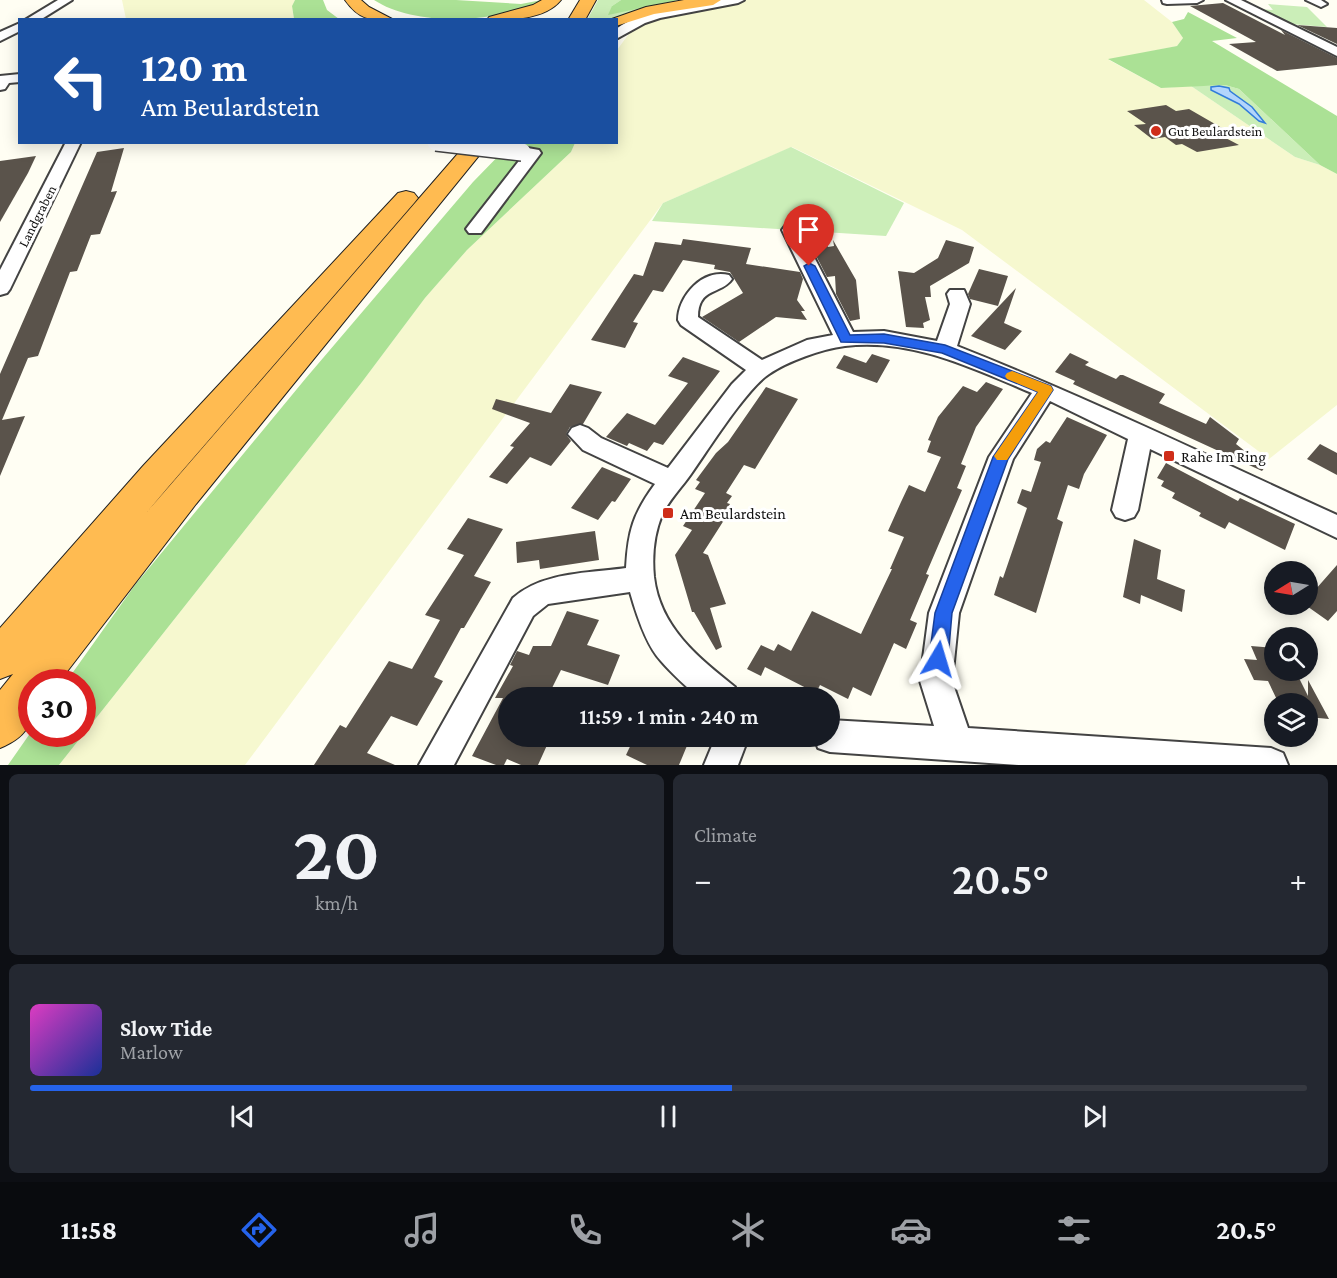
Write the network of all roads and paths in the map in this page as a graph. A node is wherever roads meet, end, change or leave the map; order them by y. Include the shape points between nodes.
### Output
1 (66, 0) edge
2 (339, 0) edge
3 (353, 0) edge
4 (553, 0) edge
5 (568, 0) edge
6 (588, 0) edge
7 (713, 0) edge
8 (738, 0) edge
9 (1197, 0) edge
10 (1232, 0) edge
11 (1167, 1) edge
12 (34, 18) edge
13 (355, 18) edge
14 (381, 18) edge
15 (502, 18) edge
16 (555, 18) edge
17 (577, 18) edge
18 (618, 20) edge
19 (18, 27) edge
20 (1290, 29) junction
21 (1325, 32) dead end
22 (618, 34) edge
23 (0, 37) edge
24 (1337, 52) edge
25 (18, 78) edge
26 (0, 86) edge
27 (73, 144) edge
28 (454, 144) edge
29 (463, 144) edge
30 (478, 144) edge
31 (532, 149) edge
32 (475, 229) dead end
33 (791, 230) dead end
34 (722, 279) dead end
35 (0, 289) edge
36 (957, 294) dead end
37 (846, 339) junction
38 (945, 349) junction
39 (760, 369) junction
40 (1046, 390) junction
41 (1141, 433) junction
42 (580, 434) dead end
43 (672, 481) junction
44 (1125, 510) dead end
45 (1337, 527) edge
46 (640, 578) junction
47 (0, 659) edge
48 (44, 669) edge
49 (710, 687) edge
50 (18, 702) edge
51 (0, 725) edge
52 (840, 737) edge
53 (956, 743) junction
54 (728, 747) edge
55 (436, 765) edge
56 (721, 765) edge
57 (1271, 765) edge

1 - 12 street
2 - 13 highway
3 - 14 highway via 367,13
4 - 15 highway
5 - 16 highway
6 - 17 highway
7 - 18 highway via 652,10
8 - 22 street via 648,18
9 - 11 street
10 - 20 street
19 - 23 street
20 - 21 street
20 - 24 street
25 - 26 street via 4,79
27 - 35 street, Landgraben
28 - 47 highway via 156,476
29 - 31 street, bridge
30 - 48 highway via 183,495
31 - 32 street
33 - 37 street
34 - 39 street via 699,290 687,311 688,320
36 - 38 street via 960,304
37 - 38 street via 884,338
37 - 39 street via 815,345
38 - 40 street
39 - 43 street
40 - 41 street
40 - 53 street via 1001,457 944,613 936,681
41 - 44 street
41 - 45 street
42 - 43 street via 592,444
43 - 46 street via 652,508 641,536
46 - 49 street via 651,614 670,650
46 - 55 street via 534,597 524,607
50 - 51 highway
52 - 53 street
53 - 57 street
54 - 56 street

